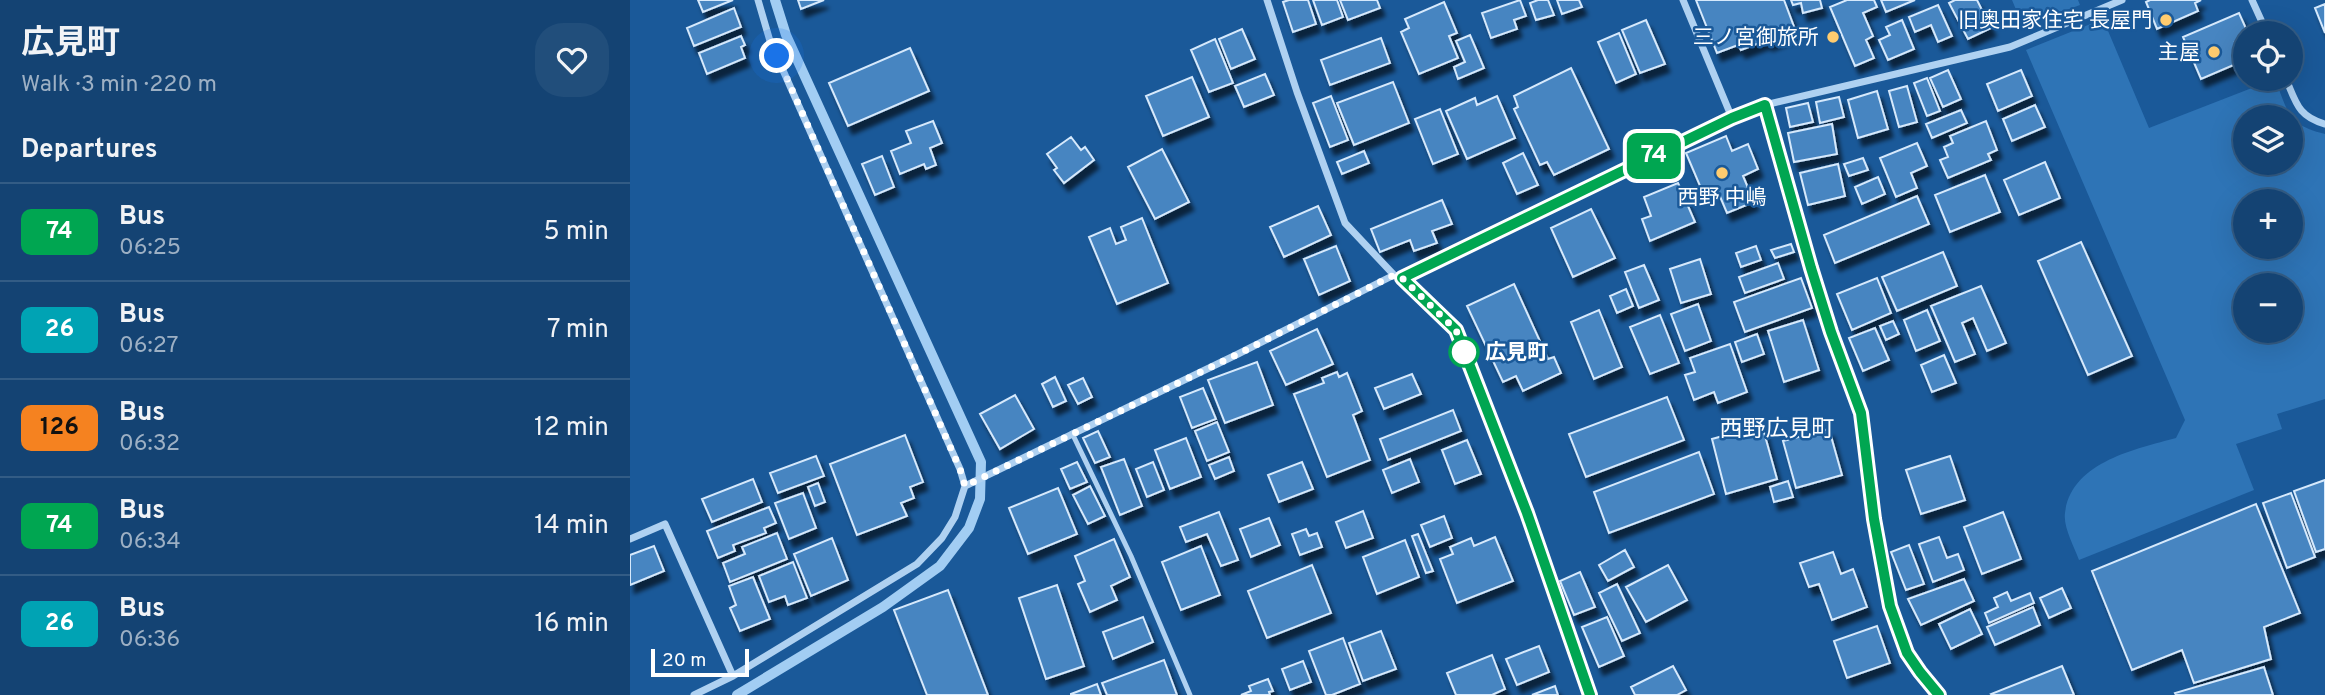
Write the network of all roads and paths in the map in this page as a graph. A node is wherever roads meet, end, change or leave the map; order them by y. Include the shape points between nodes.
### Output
1 (758, 0) edge
2 (1267, 0) edge
3 (1683, 0) edge
4 (2122, 0) edge
5 (2252, 0) edge
6 (2262, 21) edge
7 (2291, 91) edge
8 (1765, 105) junction
9 (1732, 118) junction
10 (2325, 124) edge
11 (1394, 275) junction
12 (1402, 278) junction
13 (1072, 433) junction
14 (965, 486) junction
15 (630, 539) edge
16 (733, 676) junction
17 (694, 695) edge
18 (1191, 695) edge
19 (1590, 695) edge
20 (1939, 695) edge

1 - 14 street via 770,41
2 - 11 street via 1345,223
3 - 9 street
4 - 8 street via 2010,47
5 - 6 street
7 - 10 street via 2300,111
8 - 9 street
8 - 20 street via 1811,268 1861,413 1890,606 1907,653
9 - 12 street
11 - 12 street
11 - 13 street
12 - 19 street via 1456,330 1527,513
13 - 14 street
13 - 18 lane
14 - 16 street via 955,517 917,564
15 - 16 street via 665,524
16 - 17 street

